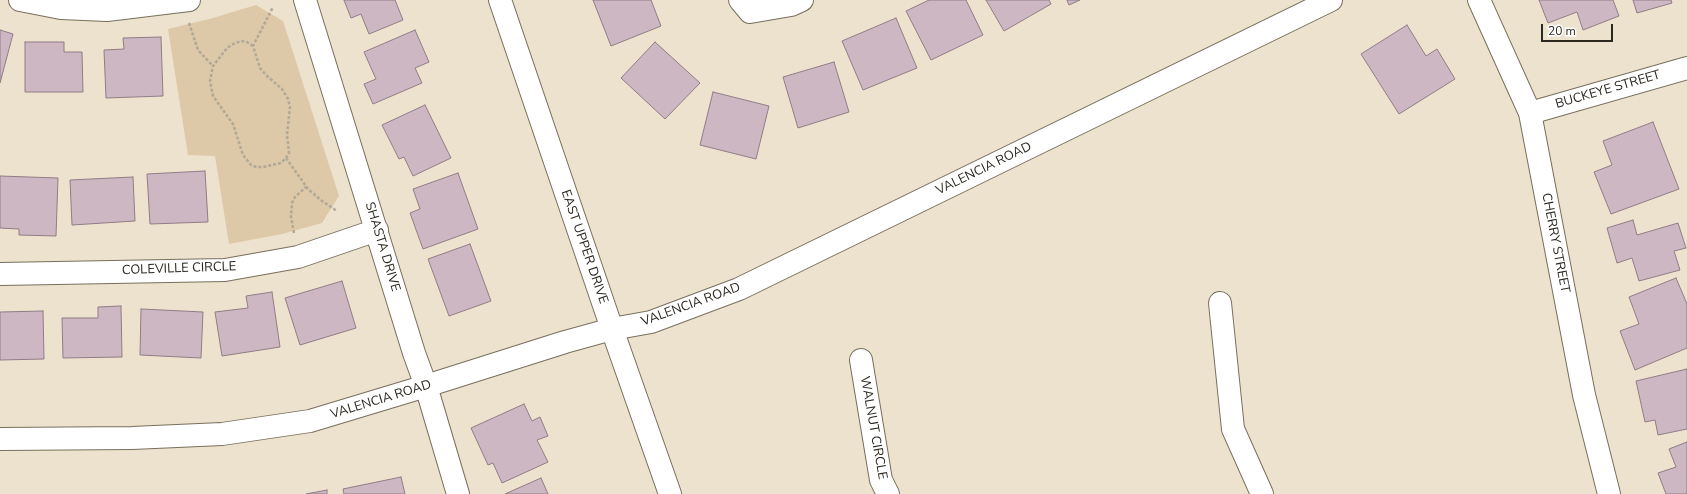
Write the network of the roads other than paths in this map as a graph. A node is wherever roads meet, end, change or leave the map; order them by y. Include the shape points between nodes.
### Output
1 (20, 0) edge
2 (189, 0) edge
3 (305, 0) edge
4 (500, 0) edge
5 (802, 0) edge
6 (1331, 0) edge
7 (1479, 0) edge
8 (745, 6) edge
9 (1687, 68) edge
10 (1530, 113) junction
11 (377, 230) junction
12 (0, 274) edge
13 (1220, 303) dead end
14 (612, 329) junction
15 (861, 360) dead end
16 (426, 386) junction
17 (0, 439) edge
18 (458, 494) edge
19 (670, 494) edge
20 (888, 494) edge
21 (1262, 494) edge
22 (1609, 494) edge

1 - 2 street via 61,8 107,10
3 - 11 street, SHASTA DRIVE
4 - 14 street, EAST UPPER DRIVE
5 - 8 street via 791,4
6 - 14 street, VALENCIA ROAD via 739,289 651,322
7 - 10 street, CHERRY STREET
9 - 10 street, BUCKEYE STREET
10 - 22 street, CHERRY STREET via 1584,395
11 - 12 street, COLEVILLE CIRCLE via 298,257 225,270
11 - 16 street, SHASTA DRIVE
13 - 21 street via 1233,429
14 - 16 street, VALENCIA ROAD
14 - 19 street, EAST UPPER DRIVE
15 - 20 street, WALNUT CIRCLE via 881,480
16 - 17 street, VALENCIA ROAD via 310,421 222,434
16 - 18 street, SHASTA DRIVE

